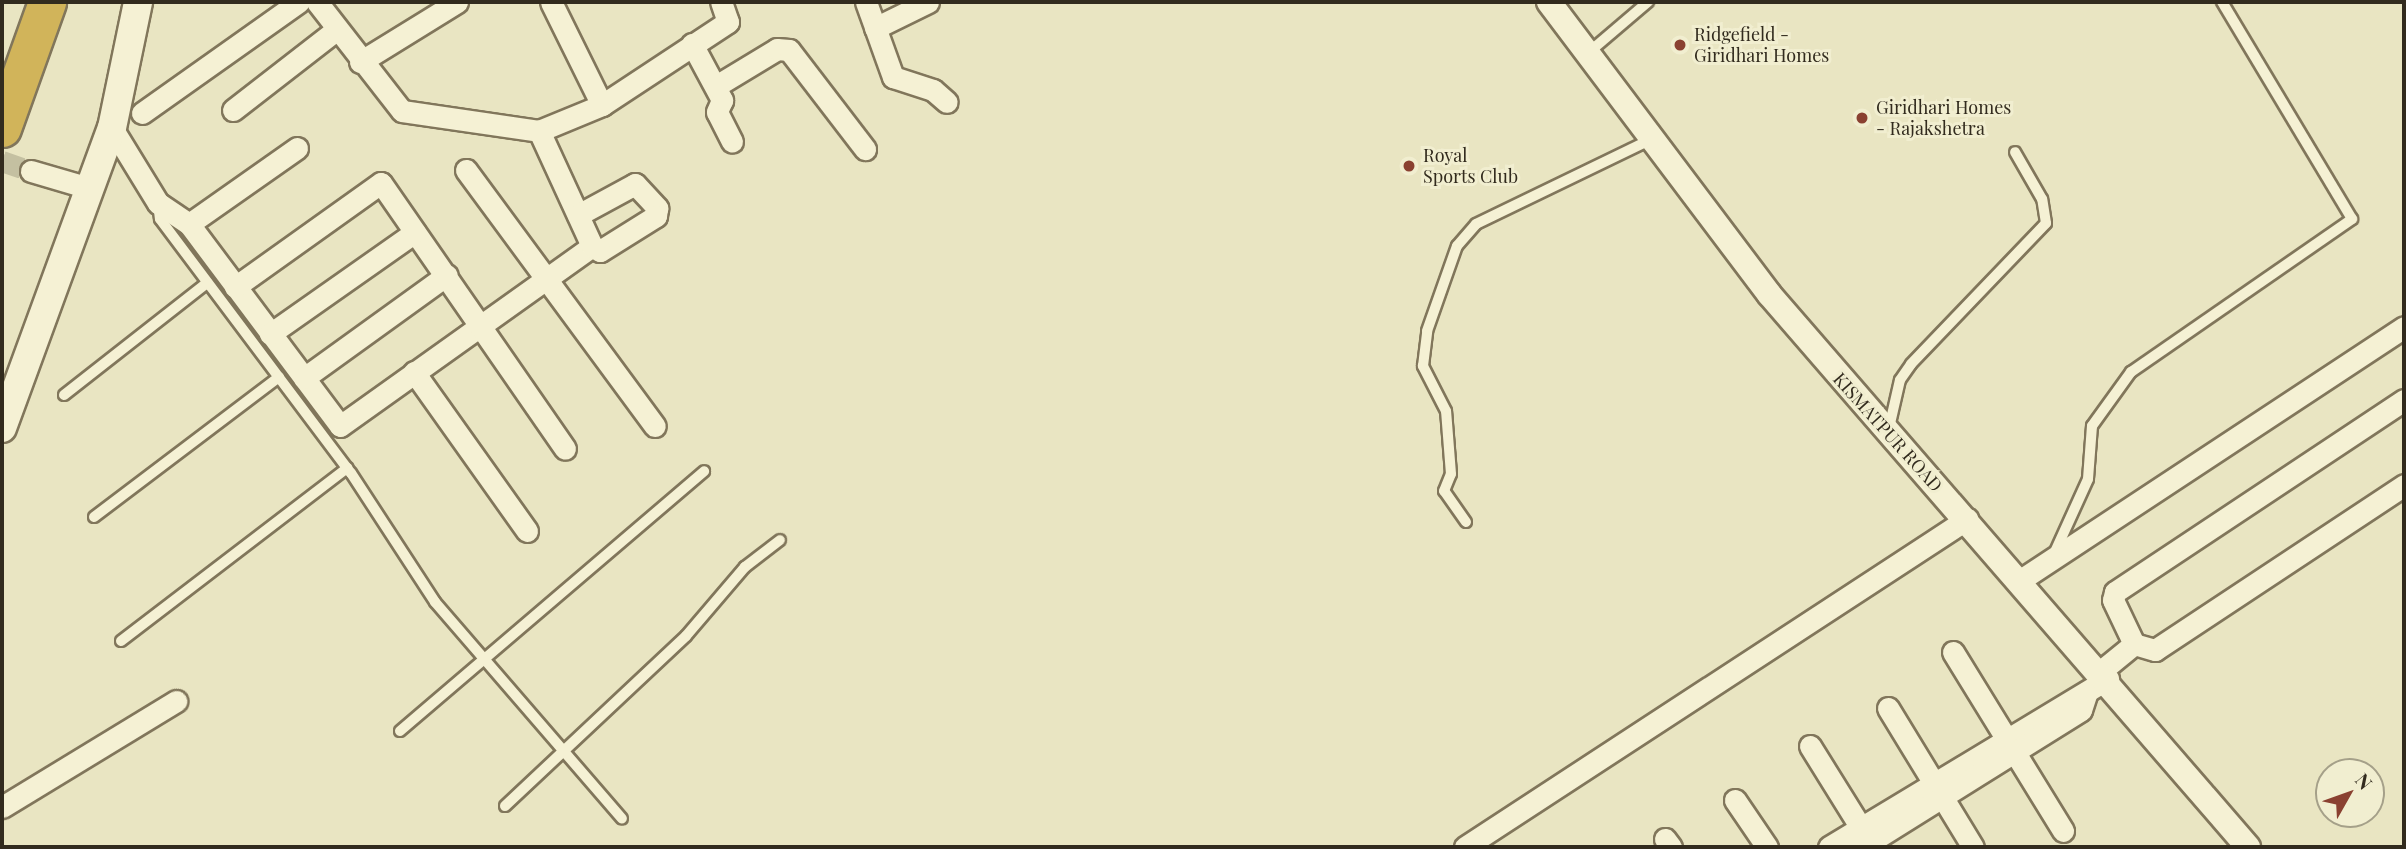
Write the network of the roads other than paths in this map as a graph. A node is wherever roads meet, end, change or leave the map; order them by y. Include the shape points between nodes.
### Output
1 (47, 2) edge
2 (138, 2) edge
3 (299, 2) edge
4 (317, 2) edge
5 (551, 2) edge
6 (721, 2) edge
7 (866, 2) edge
8 (928, 2) edge
9 (1549, 2) edge
10 (1647, 2) edge
11 (2222, 2) edge
12 (443, 5) edge
13 (875, 28) junction
14 (336, 30) junction
15 (692, 44) junction
16 (1588, 53) junction
17 (360, 62) junction
18 (716, 86) junction
19 (947, 102) dead end
20 (602, 105) junction
21 (233, 110) dead end
22 (142, 113) dead end
23 (2, 128) edge
24 (112, 128) junction
25 (539, 131) junction
26 (1650, 140) junction
27 (732, 141) dead end
28 (297, 148) dead end
29 (865, 149) dead end
30 (2015, 152) dead end
31 (466, 170) dead end
32 (31, 171) tunnel mouth
33 (89, 188) junction
34 (158, 203) junction
35 (578, 215) junction
36 (189, 224) junction
37 (415, 232) junction
38 (592, 246) junction
39 (447, 275) junction
40 (546, 282) junction
41 (207, 283) junction
42 (236, 287) junction
43 (481, 323) junction
44 (2404, 327) edge
45 (270, 334) junction
46 (414, 372) junction
47 (279, 377) junction
48 (304, 378) junction
49 (64, 395) dead end
50 (2404, 400) edge
51 (655, 426) dead end
52 (2, 428) edge
53 (1887, 434) junction
54 (565, 449) dead end
55 (347, 468) junction
56 (704, 471) dead end
57 (2404, 485) edge
58 (93, 517) dead end
59 (1966, 519) junction
60 (1466, 522) dead end
61 (527, 531) dead end
62 (780, 540) dead end
63 (2052, 559) junction
64 (2020, 582) junction
65 (121, 641) dead end
66 (2134, 644) junction
67 (1953, 652) dead end
68 (482, 657) junction
69 (2099, 681) junction
70 (176, 701) dead end
71 (1888, 708) dead end
72 (400, 731) dead end
73 (1810, 746) dead end
74 (2010, 746) junction
75 (565, 753) junction
76 (1938, 791) junction
77 (1735, 800) dead end
78 (505, 806) dead end
79 (2, 807) edge
80 (622, 819) dead end
81 (2063, 831) dead end
82 (1866, 841) edge
83 (1465, 847) edge
84 (1767, 847) edge
85 (1829, 847) edge
86 (1973, 847) edge
87 (2248, 847) edge

1 - 23 highway
2 - 24 main road
3 - 22 street
4 - 14 street
5 - 20 street
6 - 15 street via 729,22
7 - 13 street
8 - 13 street
9 - 16 street, KISMATPUR ROAD
10 - 16 lane
11 - 63 lane via 2352,219 2131,372 2092,426 2088,479
12 - 17 street
13 - 19 street via 893,78 933,90
14 - 17 street
14 - 21 street
15 - 18 street
15 - 20 street
16 - 26 street, KISMATPUR ROAD
17 - 25 street via 402,111
18 - 27 street via 722,100 717,112
18 - 29 street via 778,49 789,50
20 - 25 street
24 - 33 main road
24 - 34 street
25 - 35 street
26 - 53 street, KISMATPUR ROAD
26 - 60 lane via 1476,225 1457,246 1427,331 1423,366 1446,411 1451,474 1444,491
28 - 36 street
30 - 53 lane via 2042,199 2046,223 1911,364 1900,380
31 - 40 street
32 - 33 street
33 - 52 main road
34 - 36 street
34 - 41 lane via 160,219
35 - 38 street
35 - 38 street via 635,184 657,208 656,216 600,251
36 - 42 street
37 - 39 street
37 - 42 street via 381,183
37 - 45 street
38 - 40 street
39 - 43 street
39 - 48 street
40 - 43 street
40 - 51 street
41 - 47 lane
41 - 49 lane
42 - 45 street
43 - 46 street
43 - 54 street
44 - 63 street
45 - 48 street
46 - 48 street via 340,426
46 - 61 street
47 - 55 lane
47 - 58 lane
50 - 66 street via 2115,592 2113,600
53 - 59 street, KISMATPUR ROAD
55 - 65 lane
55 - 68 lane via 435,602
56 - 68 lane
57 - 66 street via 2155,650
59 - 64 street, KISMATPUR ROAD
59 - 83 street
62 - 75 lane via 712,600 687,636
63 - 64 street
64 - 69 street, KISMATPUR ROAD
66 - 69 street
67 - 74 street
68 - 72 lane
68 - 75 lane
69 - 74 street
69 - 87 street, KISMATPUR ROAD
70 - 79 street
71 - 76 street
73 - 82 street
74 - 76 street
74 - 81 street
75 - 78 lane
75 - 80 lane
76 - 82 street
76 - 86 street
77 - 84 street
82 - 85 street

